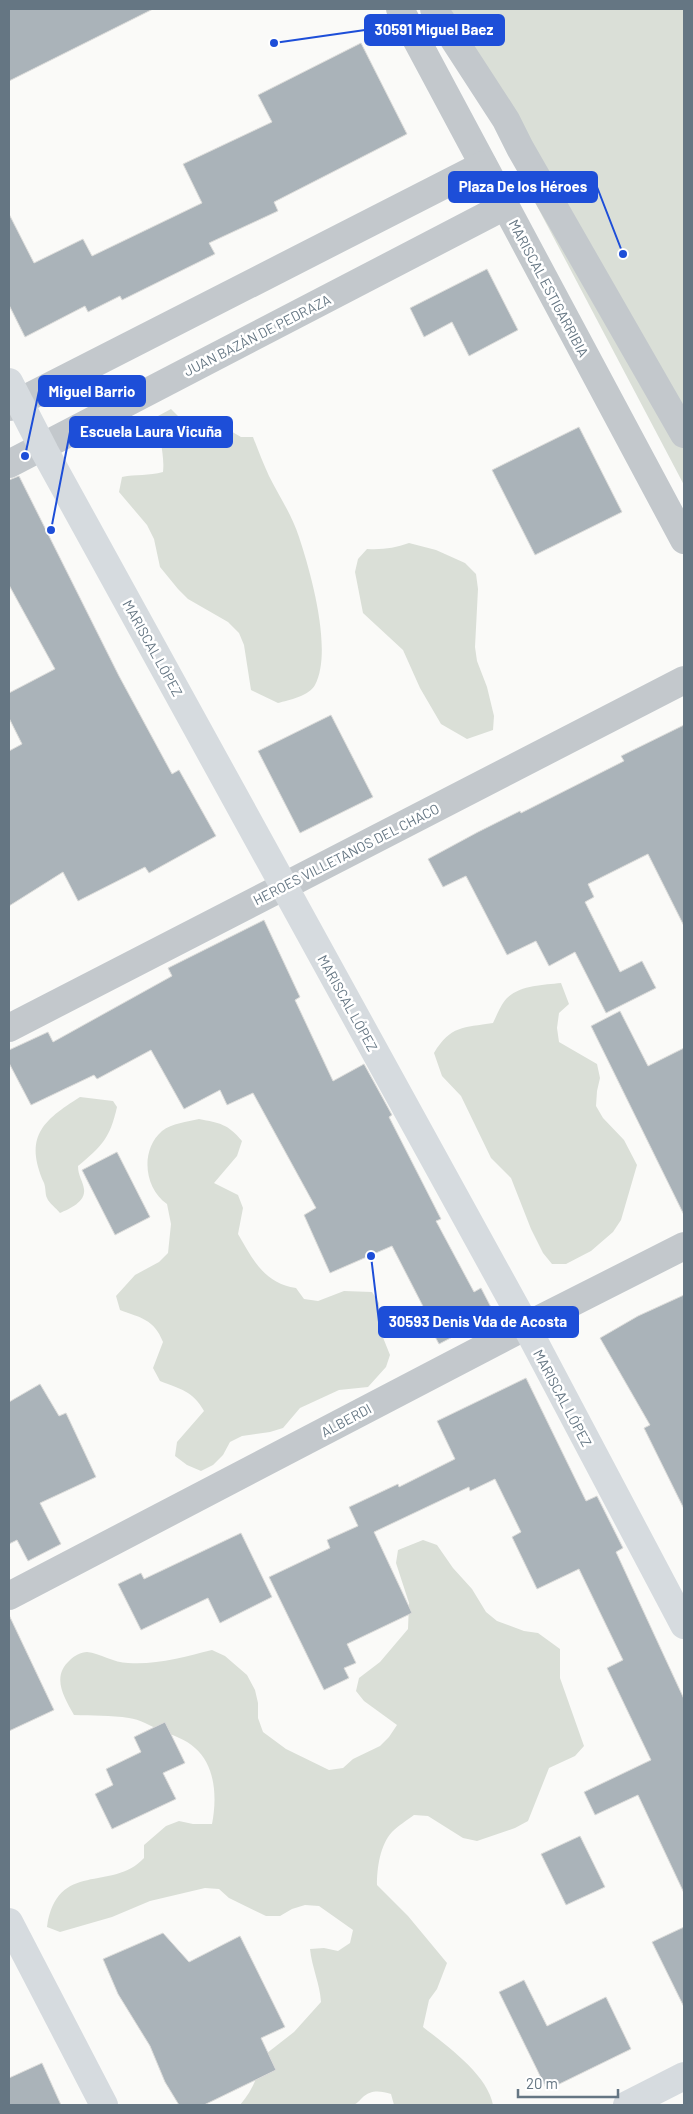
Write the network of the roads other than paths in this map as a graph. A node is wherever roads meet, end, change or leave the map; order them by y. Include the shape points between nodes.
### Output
1 (400, 9) edge
2 (434, 9) edge
3 (483, 165) junction
4 (504, 206) junction
5 (12, 397) edge
6 (684, 434) edge
7 (42, 446) junction
8 (9, 464) edge
9 (684, 540) edge
10 (684, 680) edge
11 (284, 886) junction
12 (9, 1028) edge
13 (684, 1246) edge
14 (526, 1326) junction
15 (9, 1596) edge
16 (684, 1625) edge
17 (9, 1922) edge
18 (684, 2076) edge
19 (104, 2105) edge
20 (627, 2105) edge

1 - 3 street, MARISCAL ESTIGARRIBIA
2 - 6 street via 506,120
3 - 4 street, MARISCAL ESTIGARRIBIA
3 - 5 street
4 - 7 street, JUAN BAZÁN DE PEDRAZA
4 - 9 street, MARISCAL ESTIGARRIBIA
5 - 7 main road, MARISCAL LÓPEZ
7 - 8 street, JUAN BAZÁN DE PEDRAZA
7 - 11 main road, MARISCAL LÓPEZ
10 - 11 street, HEROES VILLETANOS DEL CHACO
11 - 12 street, HEROES VILLETANOS DEL CHACO
11 - 14 main road, MARISCAL LÓPEZ
13 - 14 street, ALBERDI
14 - 15 street, ALBERDI
14 - 16 main road, MARISCAL LÓPEZ
17 - 19 main road
18 - 20 main road

